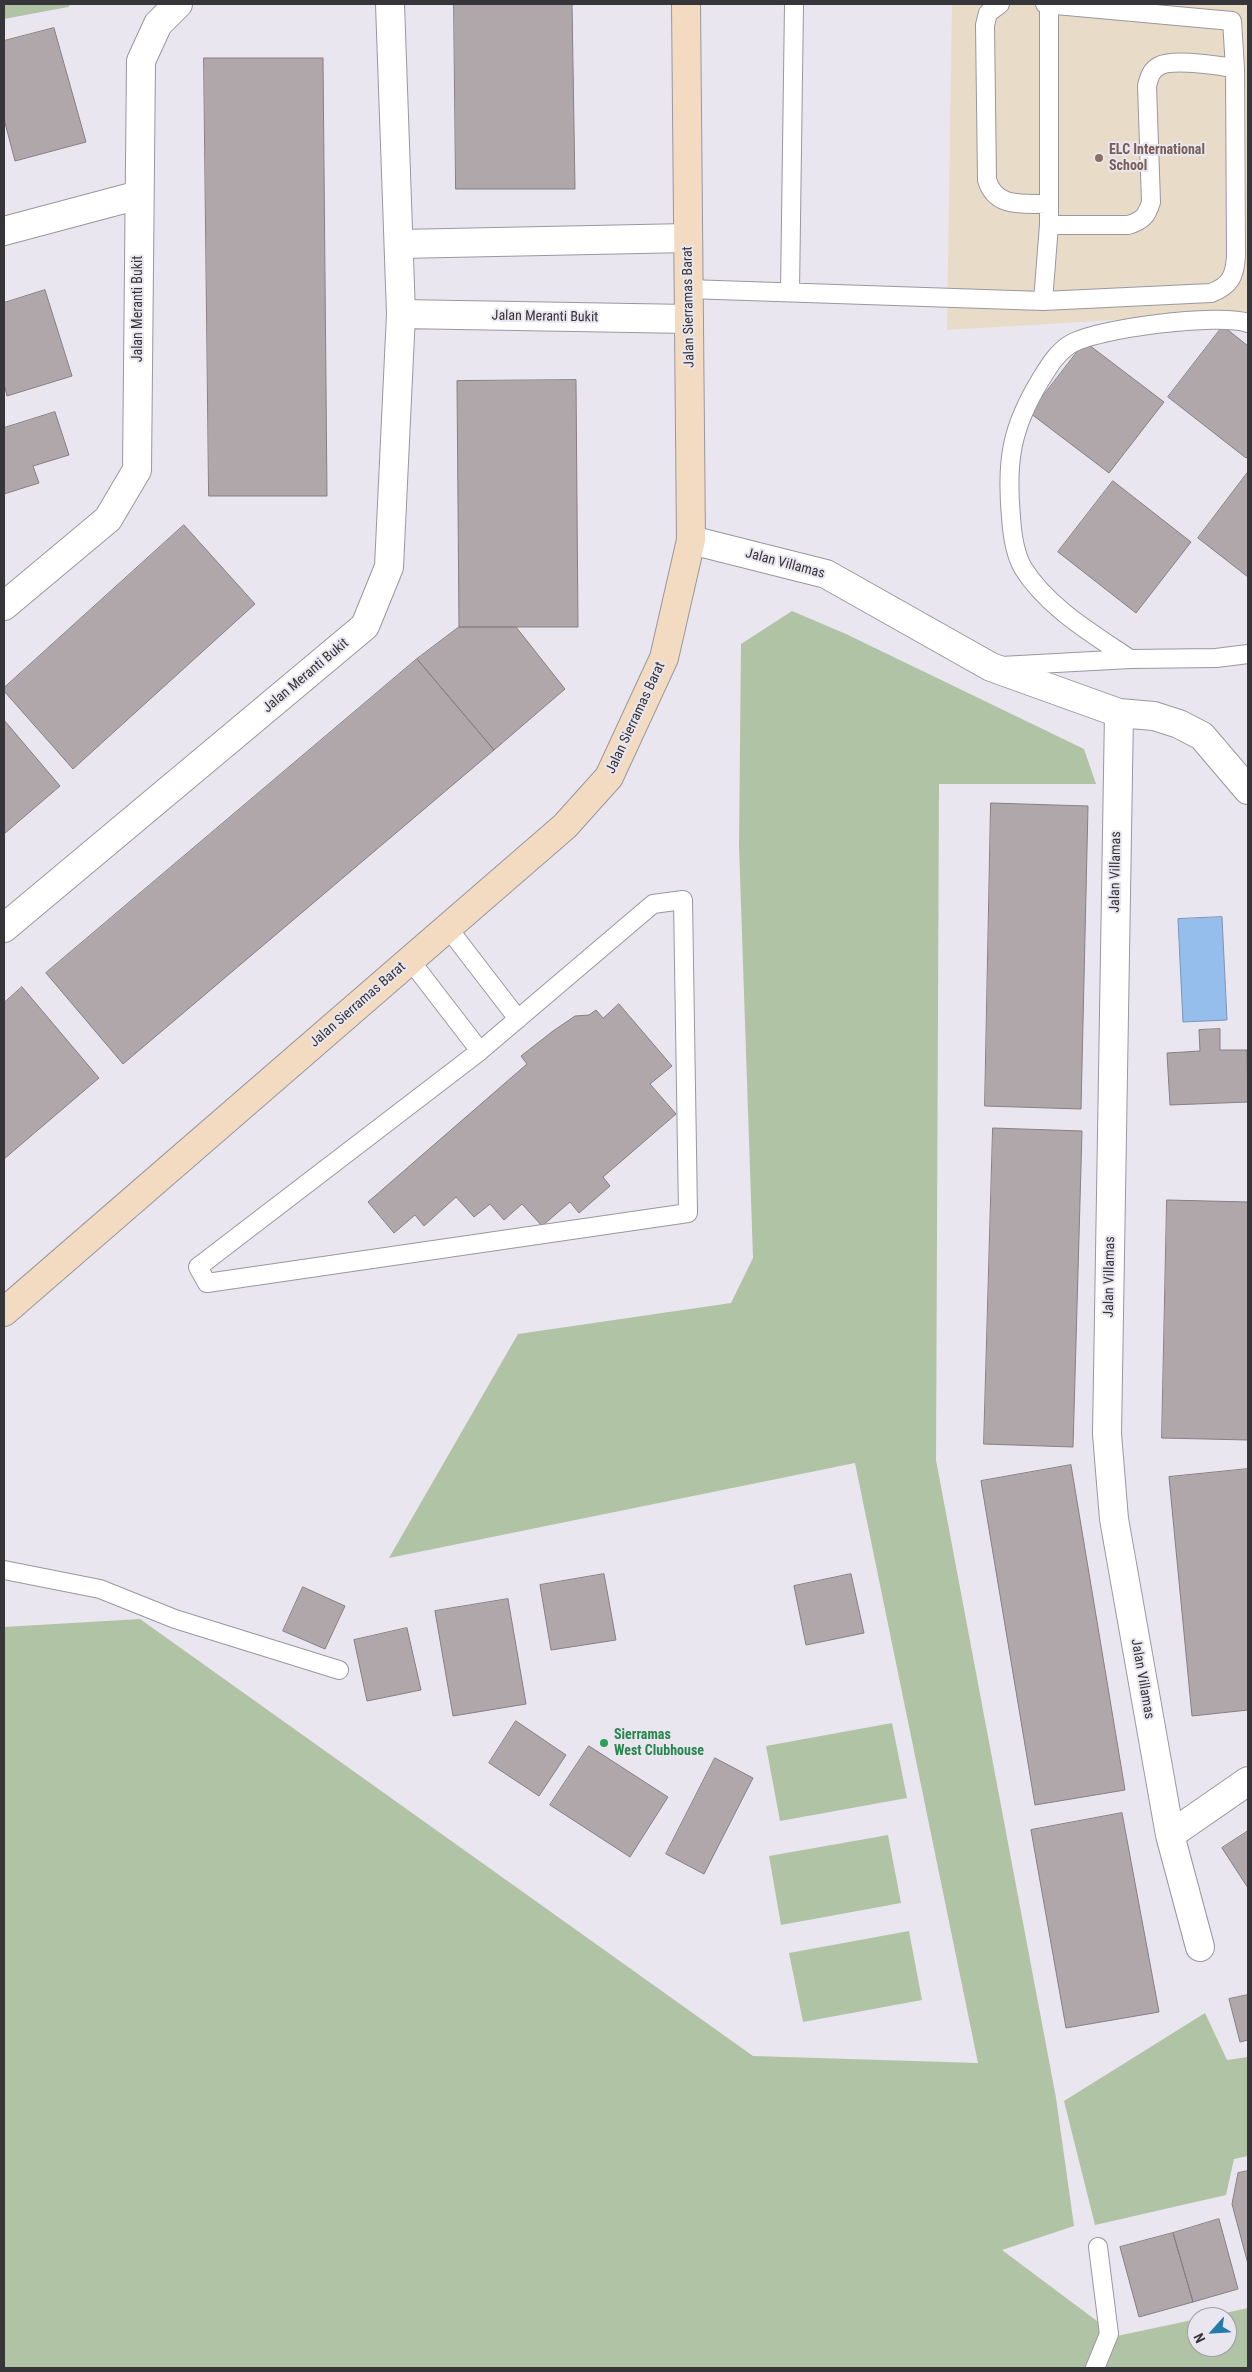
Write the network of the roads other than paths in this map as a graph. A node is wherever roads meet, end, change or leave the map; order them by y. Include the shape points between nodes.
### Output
1 (178, 4) edge
2 (390, 4) edge
3 (686, 4) edge
4 (794, 4) edge
5 (1000, 4) edge
6 (1047, 4) edge
7 (1235, 68) junction
8 (139, 195) junction
9 (1048, 204) junction
10 (1049, 225) junction
11 (4, 231) edge
12 (688, 238) junction
13 (400, 244) junction
14 (688, 289) junction
15 (790, 292) junction
16 (1042, 301) junction
17 (401, 314) junction
18 (689, 319) junction
19 (1248, 323) edge
20 (691, 540) junction
21 (4, 606) edge
22 (1248, 654) edge
23 (1130, 659) junction
24 (991, 667) junction
25 (1119, 713) junction
26 (1248, 790) edge
27 (4, 928) edge
28 (448, 928) junction
29 (410, 960) junction
30 (518, 1019) junction
31 (480, 1051) junction
32 (4, 1312) edge
33 (4, 1570) edge
34 (339, 1670) dead end
35 (1248, 1781) edge
36 (1170, 1835) junction
37 (1200, 1947) dead end
38 (1098, 2247) dead end
39 (1095, 2368) edge

1 - 8 street, Jalan Meranti Bukit via 158,24 141,61
2 - 13 street, Jalan Meranti Bukit
3 - 12 street, Jalan Sierramas Barat
4 - 15 lane
5 - 9 lane via 988,13 985,25 987,180 990,191 998,199
6 - 7 lane via 1232,20
6 - 9 lane
7 - 10 lane via 1171,63 1159,66 1150,75 1147,86 1150,202 1148,213 1139,222 1128,225
7 - 16 lane via 1236,256 1231,281 1221,290 1211,293
8 - 11 street
8 - 21 street, Jalan Meranti Bukit via 137,470 108,519
9 - 10 lane
10 - 16 lane
12 - 13 street
12 - 14 street, Jalan Sierramas Barat
13 - 17 street, Jalan Meranti Bukit
14 - 15 lane
14 - 18 street, Jalan Sierramas Barat
15 - 16 lane
17 - 18 street, Jalan Meranti Bukit
17 - 27 street, Jalan Meranti Bukit via 389,567 365,626
18 - 20 street, Jalan Sierramas Barat
19 - 23 lane via 1206,320 1093,334 1070,344 1055,356 1024,408 1011,452 1008,488 1012,534 1023,568 1070,618
20 - 24 street, Jalan Villamas via 826,574
20 - 28 street, Jalan Sierramas Barat via 664,658 609,777 565,826
22 - 23 lane via 1216,658
23 - 24 lane
24 - 25 street, Jalan Villamas
25 - 26 street, Jalan Villamas via 1154,716 1202,736
25 - 36 street, Jalan Villamas via 1107,1434 1114,1519
28 - 29 street, Jalan Sierramas Barat
28 - 30 lane
29 - 31 lane
29 - 32 street, Jalan Sierramas Barat
30 - 31 lane
30 - 31 lane via 653,904 683,900 688,1213 207,1283 198,1267
33 - 34 lane via 100,1588 175,1619
35 - 36 street
36 - 37 street, Jalan Villamas
38 - 39 lane via 1109,2334

